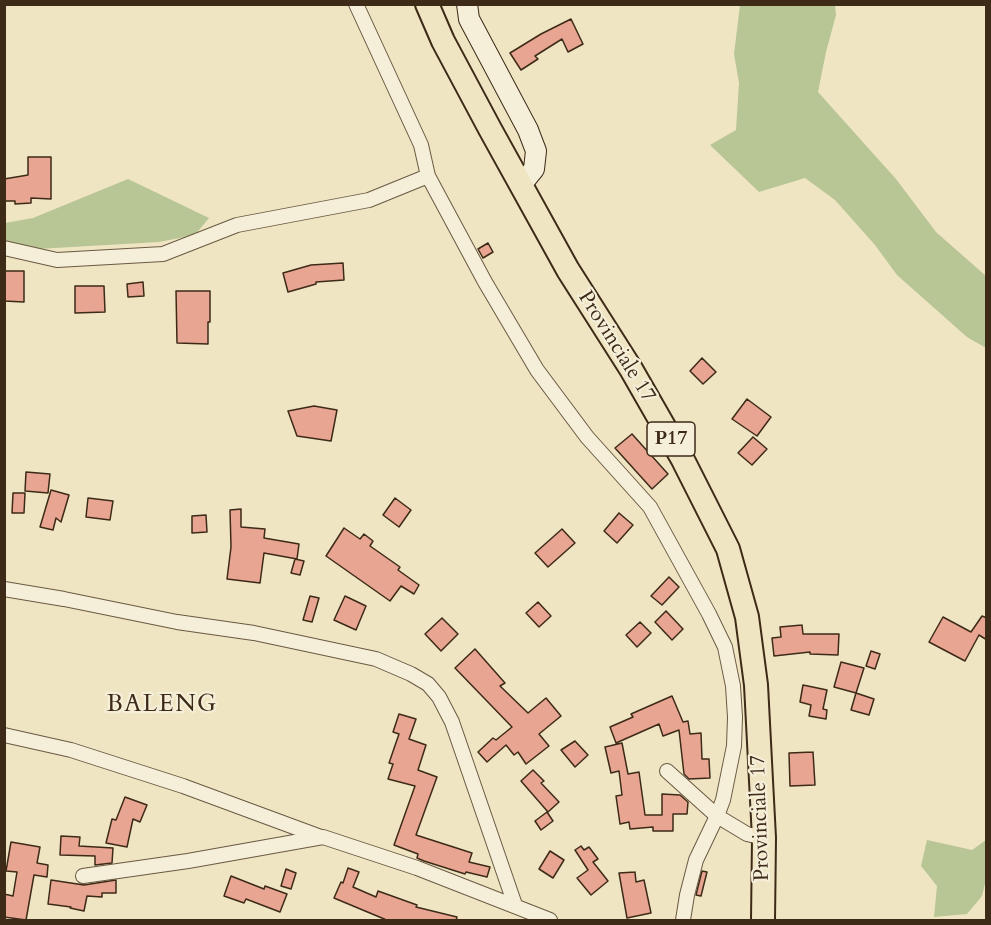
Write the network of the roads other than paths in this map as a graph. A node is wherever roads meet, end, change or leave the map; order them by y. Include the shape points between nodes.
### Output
1 (356, 4) edge
2 (427, 4) edge
3 (466, 4) edge
4 (428, 176) junction
5 (521, 185) junction
6 (4, 248) edge
7 (4, 589) edge
8 (4, 735) edge
9 (667, 771) dead end
10 (717, 816) junction
11 (323, 837) junction
12 (764, 838) junction
13 (83, 876) dead end
14 (515, 905) junction
15 (550, 921) edge
16 (683, 921) edge
17 (763, 921) edge

1 - 4 street via 421,145
2 - 5 main road, Provinciale 17 / P17
3 - 5 street via 469,20 536,152 534,169
4 - 6 street via 369,200 237,225 162,254 57,260
4 - 10 street via 537,370 587,437 650,507 725,647 733,686 734,746
5 - 12 main road, Provinciale 17 / P17 via 568,270 632,369 728,549 749,627
7 - 14 street via 376,659 428,684 440,697 452,722
8 - 11 street via 71,750
9 - 10 street
10 - 12 street via 747,834
10 - 16 street via 696,860
11 - 13 street
11 - 14 street
12 - 17 main road, Provinciale 17 / P17
14 - 15 street

